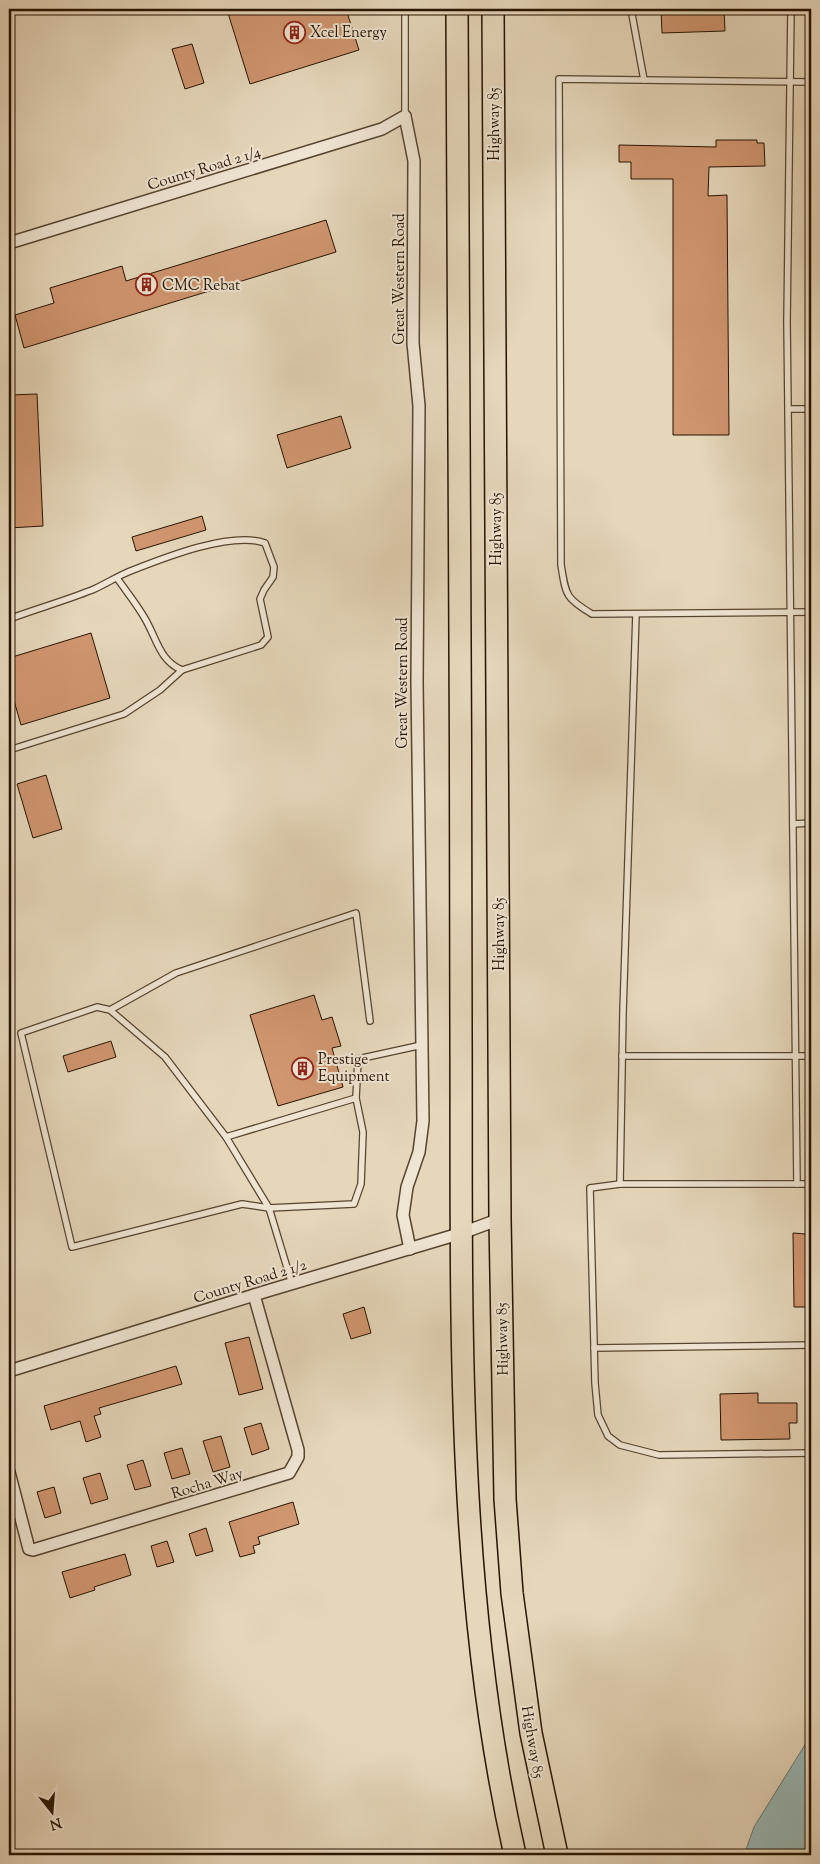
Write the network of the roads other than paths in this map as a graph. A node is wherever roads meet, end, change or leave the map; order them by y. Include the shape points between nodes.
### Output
1 (406, 9) edge
2 (457, 9) edge
3 (493, 9) edge
4 (631, 9) edge
5 (791, 9) edge
6 (644, 80) junction
7 (789, 82) junction
8 (811, 82) edge
9 (405, 116) junction
10 (9, 243) edge
11 (789, 409) junction
12 (811, 409) edge
13 (117, 578) junction
14 (791, 612) junction
15 (811, 612) edge
16 (636, 614) junction
17 (9, 619) edge
18 (182, 670) junction
19 (9, 750) edge
20 (793, 824) junction
21 (811, 824) edge
22 (110, 1010) junction
23 (370, 1021) dead end
24 (422, 1045) junction
25 (622, 1056) junction
26 (796, 1056) junction
27 (811, 1056) edge
28 (356, 1098) junction
29 (226, 1137) junction
30 (620, 1184) junction
31 (797, 1184) junction
32 (811, 1184) edge
33 (269, 1208) junction
34 (500, 1218) junction
35 (462, 1233) junction
36 (410, 1249) junction
37 (292, 1284) junction
38 (254, 1295) junction
39 (811, 1345) edge
40 (594, 1348) junction
41 (9, 1372) edge
42 (811, 1453) edge
43 (9, 1472) edge
44 (515, 1855) edge
45 (557, 1855) edge

1 - 9 lane
2 - 35 highway
3 - 34 highway, Highway 85
4 - 6 lane
5 - 7 lane
6 - 7 lane
6 - 16 lane via 559,79 562,573 571,601 592,614
7 - 8 lane
7 - 11 lane
9 - 10 street, County Road 2 1/4 via 382,129
9 - 24 street, Great Western Road via 414,161 413,343 420,406 416,682
11 - 12 lane
11 - 14 lane
13 - 17 lane
13 - 18 lane via 144,617 163,656 172,666
13 - 18 lane via 132,570 221,541 255,539 265,543 274,567 273,577 260,599 269,633 267,641
14 - 15 lane
14 - 16 lane
14 - 20 lane
16 - 25 lane
18 - 19 lane via 160,690 124,714
20 - 21 lane
20 - 26 lane
22 - 23 lane via 176,973 356,913
22 - 29 lane via 166,1057
22 - 33 lane via 97,1007 21,1034 72,1247 242,1204
24 - 28 lane via 358,1059
24 - 36 street, Great Western Road via 423,1121 419,1152 403,1215
25 - 26 lane
25 - 30 lane
26 - 27 lane
26 - 31 lane
28 - 29 lane
28 - 33 lane via 364,1132 361,1184 354,1204
29 - 33 lane
30 - 31 lane
30 - 40 lane via 590,1188
31 - 32 lane
33 - 37 lane
34 - 35 street, County Road 2 1/2
34 - 45 highway, Highway 85 via 509,1558 531,1733
35 - 36 street, County Road 2 1/2
35 - 44 highway via 463,1364 471,1559 480,1659 498,1778
36 - 37 street, County Road 2 1/2
37 - 38 street, County Road 2 1/2
38 - 41 street, County Road 2 1/2
38 - 43 street, Rocha Way via 298,1450 298,1457 289,1473 34,1550 29,1549
39 - 40 lane
40 - 42 lane via 598,1415 608,1436 620,1445 659,1455

